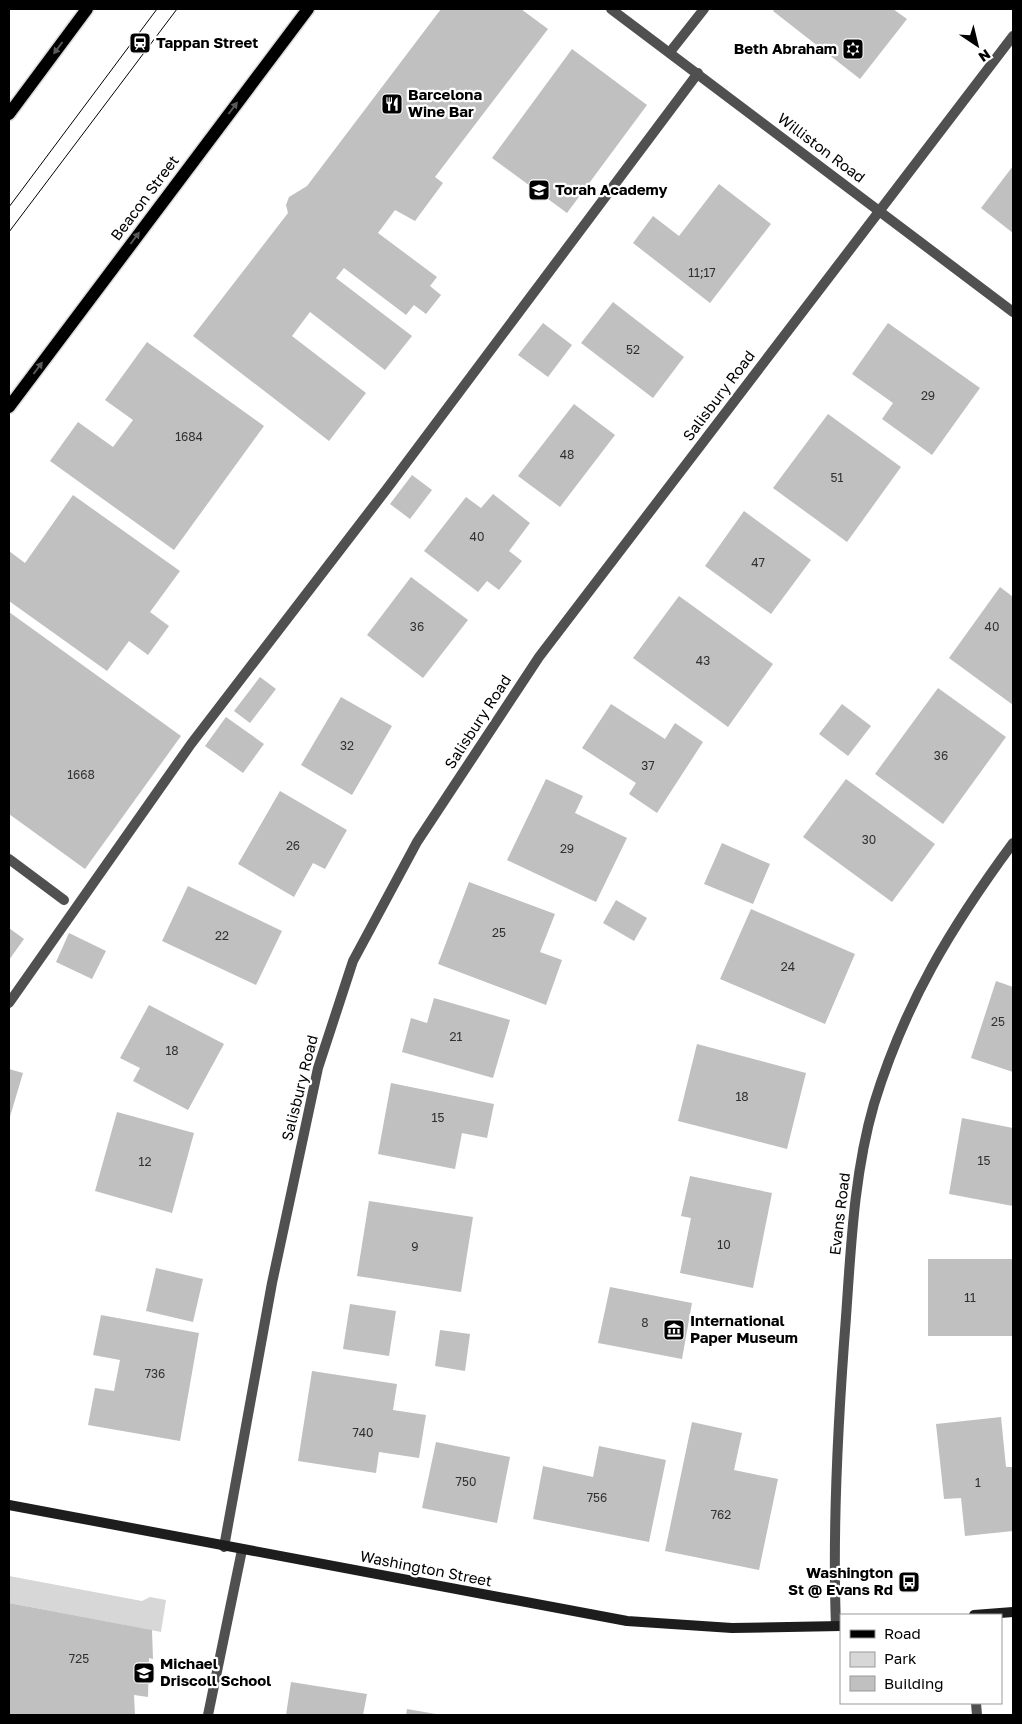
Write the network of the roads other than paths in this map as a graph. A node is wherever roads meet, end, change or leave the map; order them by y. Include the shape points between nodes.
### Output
1 (87, 9) edge
2 (308, 9) edge
3 (611, 9) edge
4 (704, 9) edge
5 (1013, 36) edge
6 (670, 52) junction
7 (698, 73) junction
8 (9, 114) edge
9 (879, 210) junction
10 (1013, 312) edge
11 (9, 408) edge
12 (1013, 843) edge
13 (9, 859) edge
14 (64, 900) dead end
15 (9, 1003) edge
16 (9, 1505) edge
17 (224, 1547) junction
18 (242, 1550) junction
19 (1013, 1612) edge
20 (987, 1614) edge
21 (838, 1626) edge
22 (208, 1715) edge

1 -> 8 main road
11 -> 2 main road, Beacon Street
3 - 6 street, Williston Road
4 - 6 street
5 - 9 street, Salisbury Road
6 - 7 street, Williston Road
7 - 9 street, Williston Road
7 - 15 street via 191,744
9 - 10 street, Williston Road
9 - 17 street, Salisbury Road via 539,657 417,842 353,961 318,1068 272,1283
12 - 21 street, Evans Road via 928,970 894,1049 867,1132 854,1210 843,1356 837,1498
13 - 14 street
16 - 17 main road, Washington Street
17 - 18 main road, Washington Street
18 - 21 main road, Washington Street via 628,1621 707,1627
18 - 22 street
19 - 20 main road

